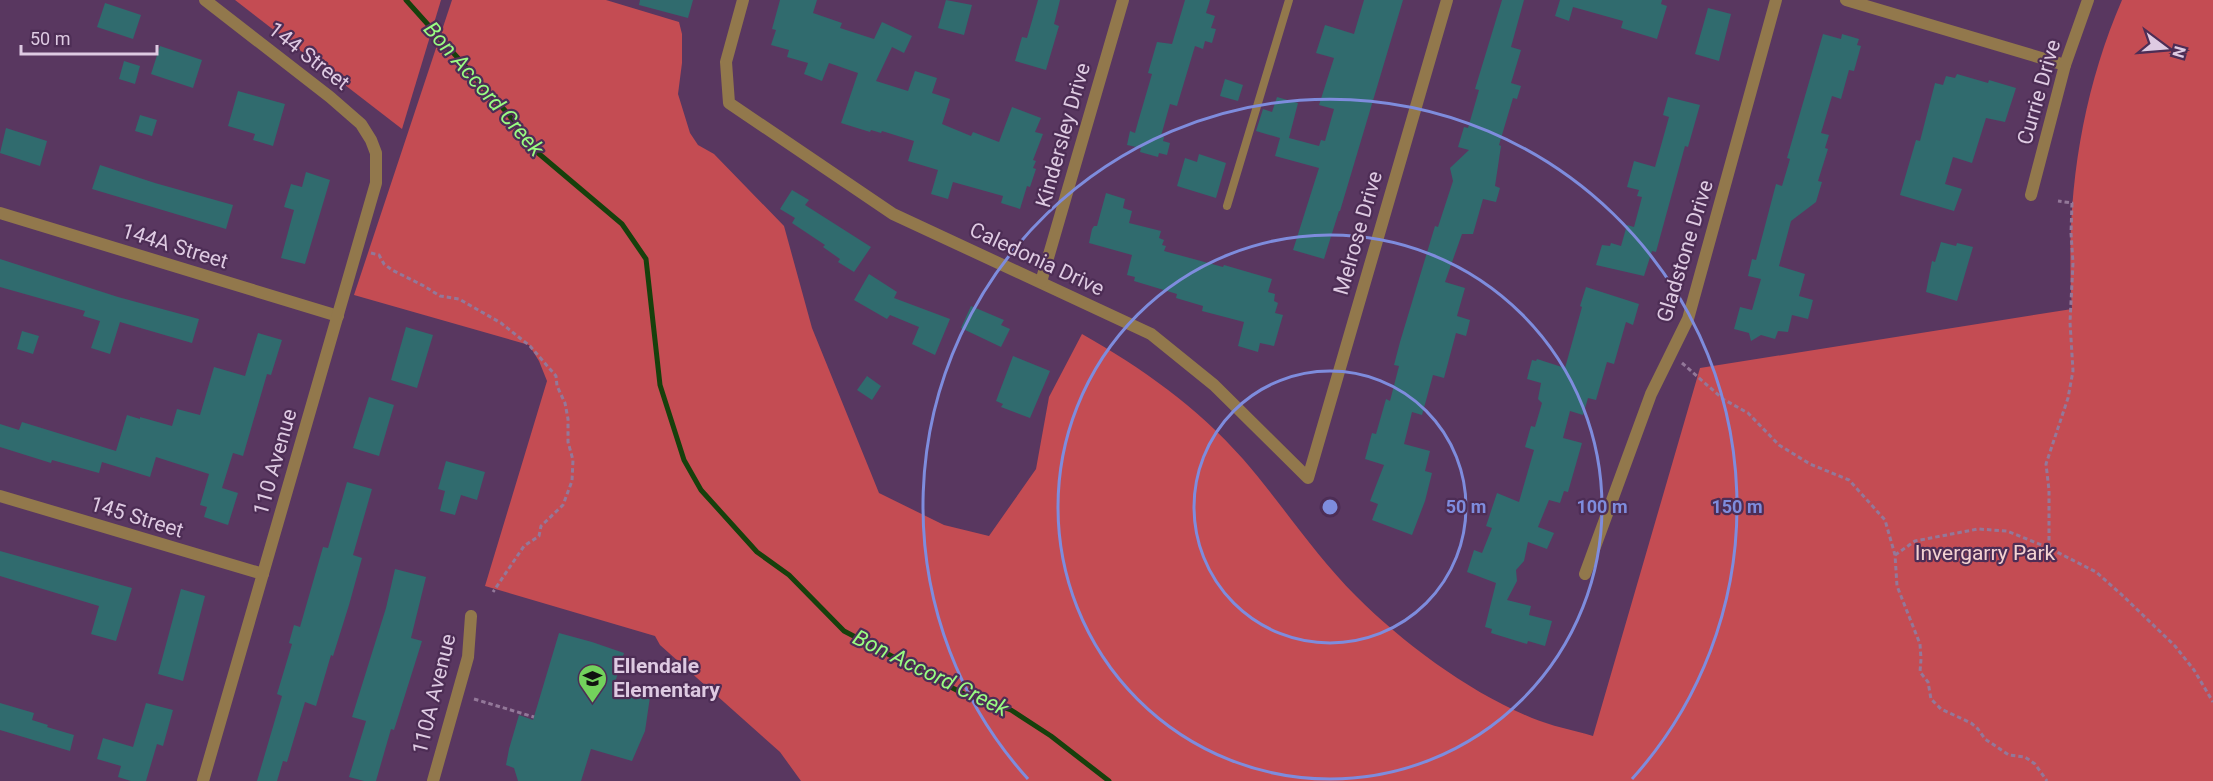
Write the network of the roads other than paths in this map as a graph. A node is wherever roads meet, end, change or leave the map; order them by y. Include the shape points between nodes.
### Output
1 (205, 0) edge
2 (743, 0) edge
3 (1123, 0) edge
4 (1289, 0) edge
5 (1447, 0) edge
6 (1776, 0) edge
7 (1846, 0) edge
8 (2088, 0) edge
9 (2065, 65) junction
10 (376, 153) joint
11 (2031, 195) dead end
12 (1227, 206) dead end
13 (0, 213) edge
14 (1041, 282) junction
15 (338, 315) junction
16 (1308, 478) joint
17 (0, 496) edge
18 (263, 574) junction
19 (1585, 574) dead end
20 (471, 616) dead end
21 (203, 781) edge
22 (433, 781) edge

1 - 10 street, 144 Street via 361,124
2 - 14 street, Caledonia Drive via 726,62 729,103 893,214
3 - 14 street, Kindersley Drive
4 - 12 lane
5 - 16 street, Melrose Drive
6 - 19 street, Gladstone Drive via 1688,319 1651,393
7 - 9 street
8 - 9 street, Currie Drive
9 - 11 street, Currie Drive
10 - 15 street, 110 Avenue via 376,183
13 - 15 street, 144A Street
14 - 16 street, Caledonia Drive via 1151,334 1214,385
15 - 18 street, 110 Avenue
17 - 18 street, 145 Street
18 - 21 street, 110 Avenue
20 - 22 street, 110A Avenue via 468,657

